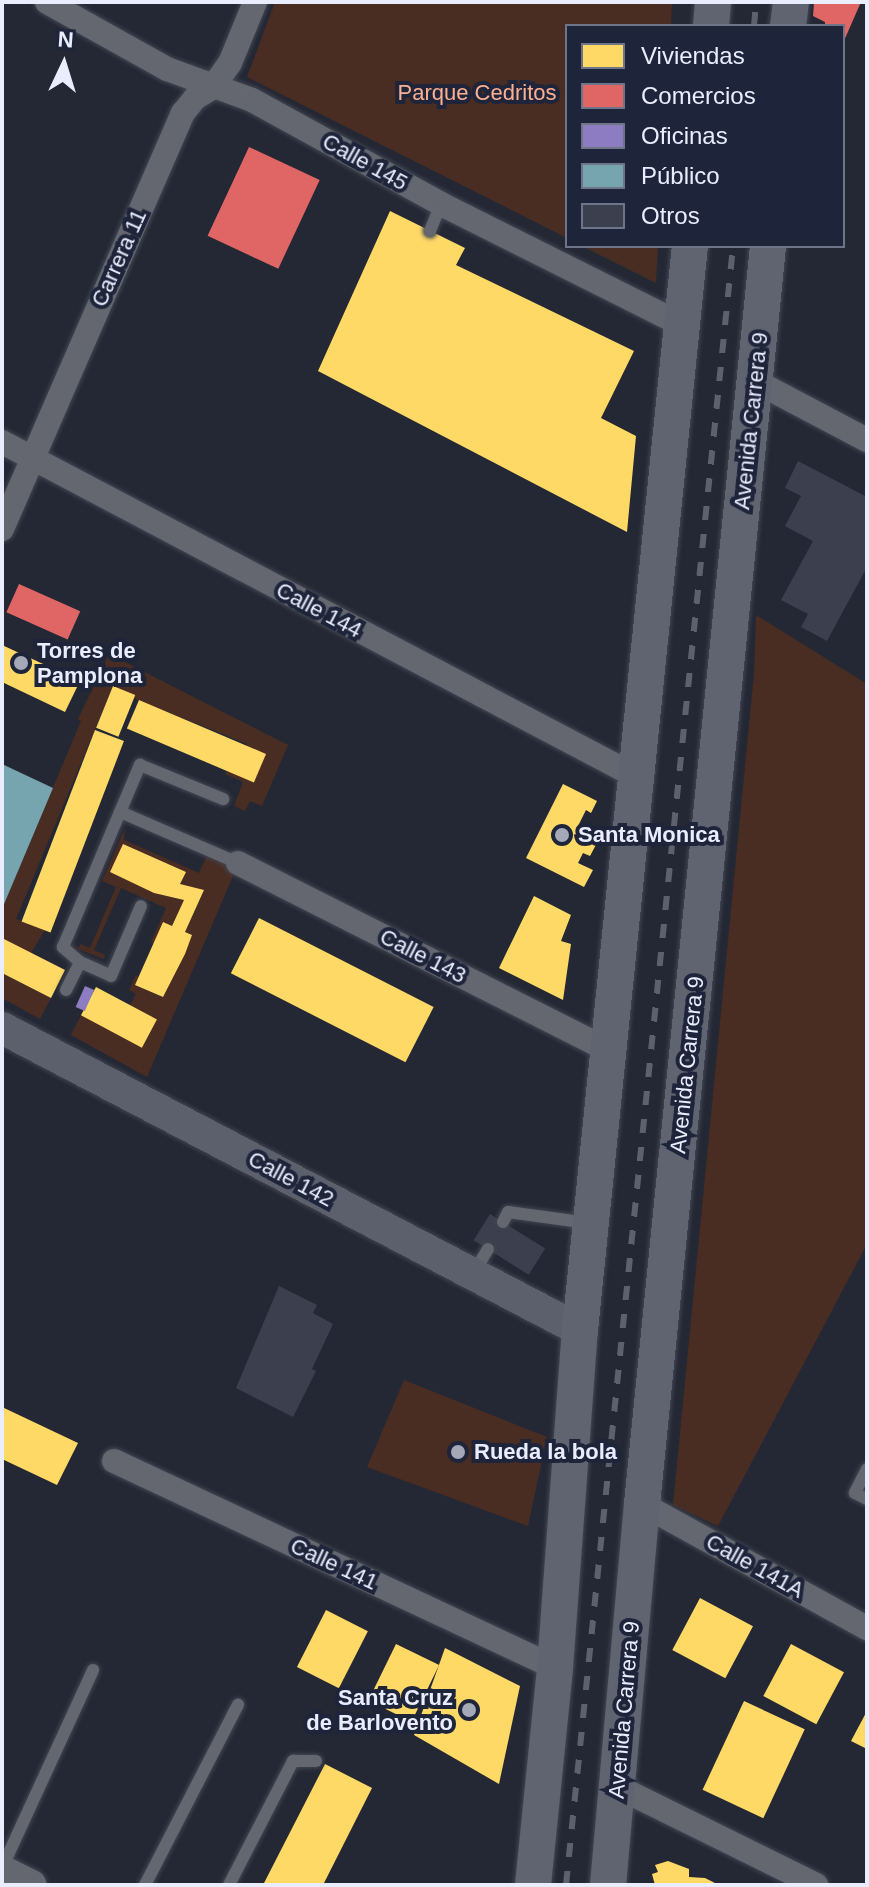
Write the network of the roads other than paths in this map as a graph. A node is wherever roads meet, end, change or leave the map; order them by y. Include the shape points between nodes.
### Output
1 (47, 2) edge
2 (255, 2) edge
3 (713, 2) edge
4 (791, 2) edge
5 (711, 24) edge
6 (788, 24) edge
7 (213, 87) junction
8 (441, 204) junction
9 (430, 231) dead end
10 (690, 248) edge
11 (768, 248) edge
12 (683, 325) junction
13 (755, 381) junction
14 (867, 440) edge
15 (2, 442) edge
16 (31, 458) junction
17 (2, 529) edge
18 (637, 777) junction
19 (223, 799) dead end
20 (120, 812) junction
21 (238, 863) joint
22 (141, 906) dead end
23 (80, 962) junction
24 (66, 990) dead end
25 (2, 1028) edge
26 (609, 1050) junction
27 (503, 1222) dead end
28 (591, 1224) junction
29 (580, 1330) junction
30 (114, 1461) dead end
31 (867, 1469) edge
32 (867, 1499) edge
33 (642, 1504) junction
34 (867, 1628) edge
35 (555, 1668) junction
36 (93, 1670) dead end
37 (238, 1705) dead end
38 (316, 1761) dead end
39 (618, 1787) junction
40 (2, 1869) edge
41 (31, 1885) edge
42 (145, 1885) edge
43 (229, 1885) edge
44 (533, 1885) edge
45 (608, 1885) edge
46 (816, 1885) edge

1 - 7 street, Calle 145 via 167,69
2 - 7 street, Carrera 11 via 230,63
3 - 5 main road
4 - 6 main road
7 - 8 street, Calle 145 via 252,100
7 - 16 street, Carrera 11 via 183,113
8 - 9 lane
8 - 12 street, Calle 145
10 - 12 main road
11 - 13 main road, Avenida Carrera 9
12 - 18 main road
13 - 14 street
13 - 33 main road, Avenida Carrera 9
15 - 16 street, Calle 144
16 - 17 street, Carrera 11
16 - 18 street, Calle 144
18 - 26 main road
19 - 20 lane via 140,765
20 - 21 lane
20 - 23 lane via 63,947
21 - 26 street, Calle 143
22 - 23 lane via 111,976
23 - 24 lane
25 - 29 main road, Calle 142 via 480,1261
26 - 28 main road
27 - 28 lane via 508,1212
28 - 29 main road
29 - 35 main road
30 - 35 street, Calle 141
31 - 32 lane via 855,1493
33 - 34 street, Calle 141A
33 - 39 main road, Avenida Carrera 9
35 - 44 main road
36 - 40 lane
37 - 42 lane
38 - 43 lane via 293,1761
39 - 45 main road, Avenida Carrera 9
39 - 46 street
40 - 41 street

